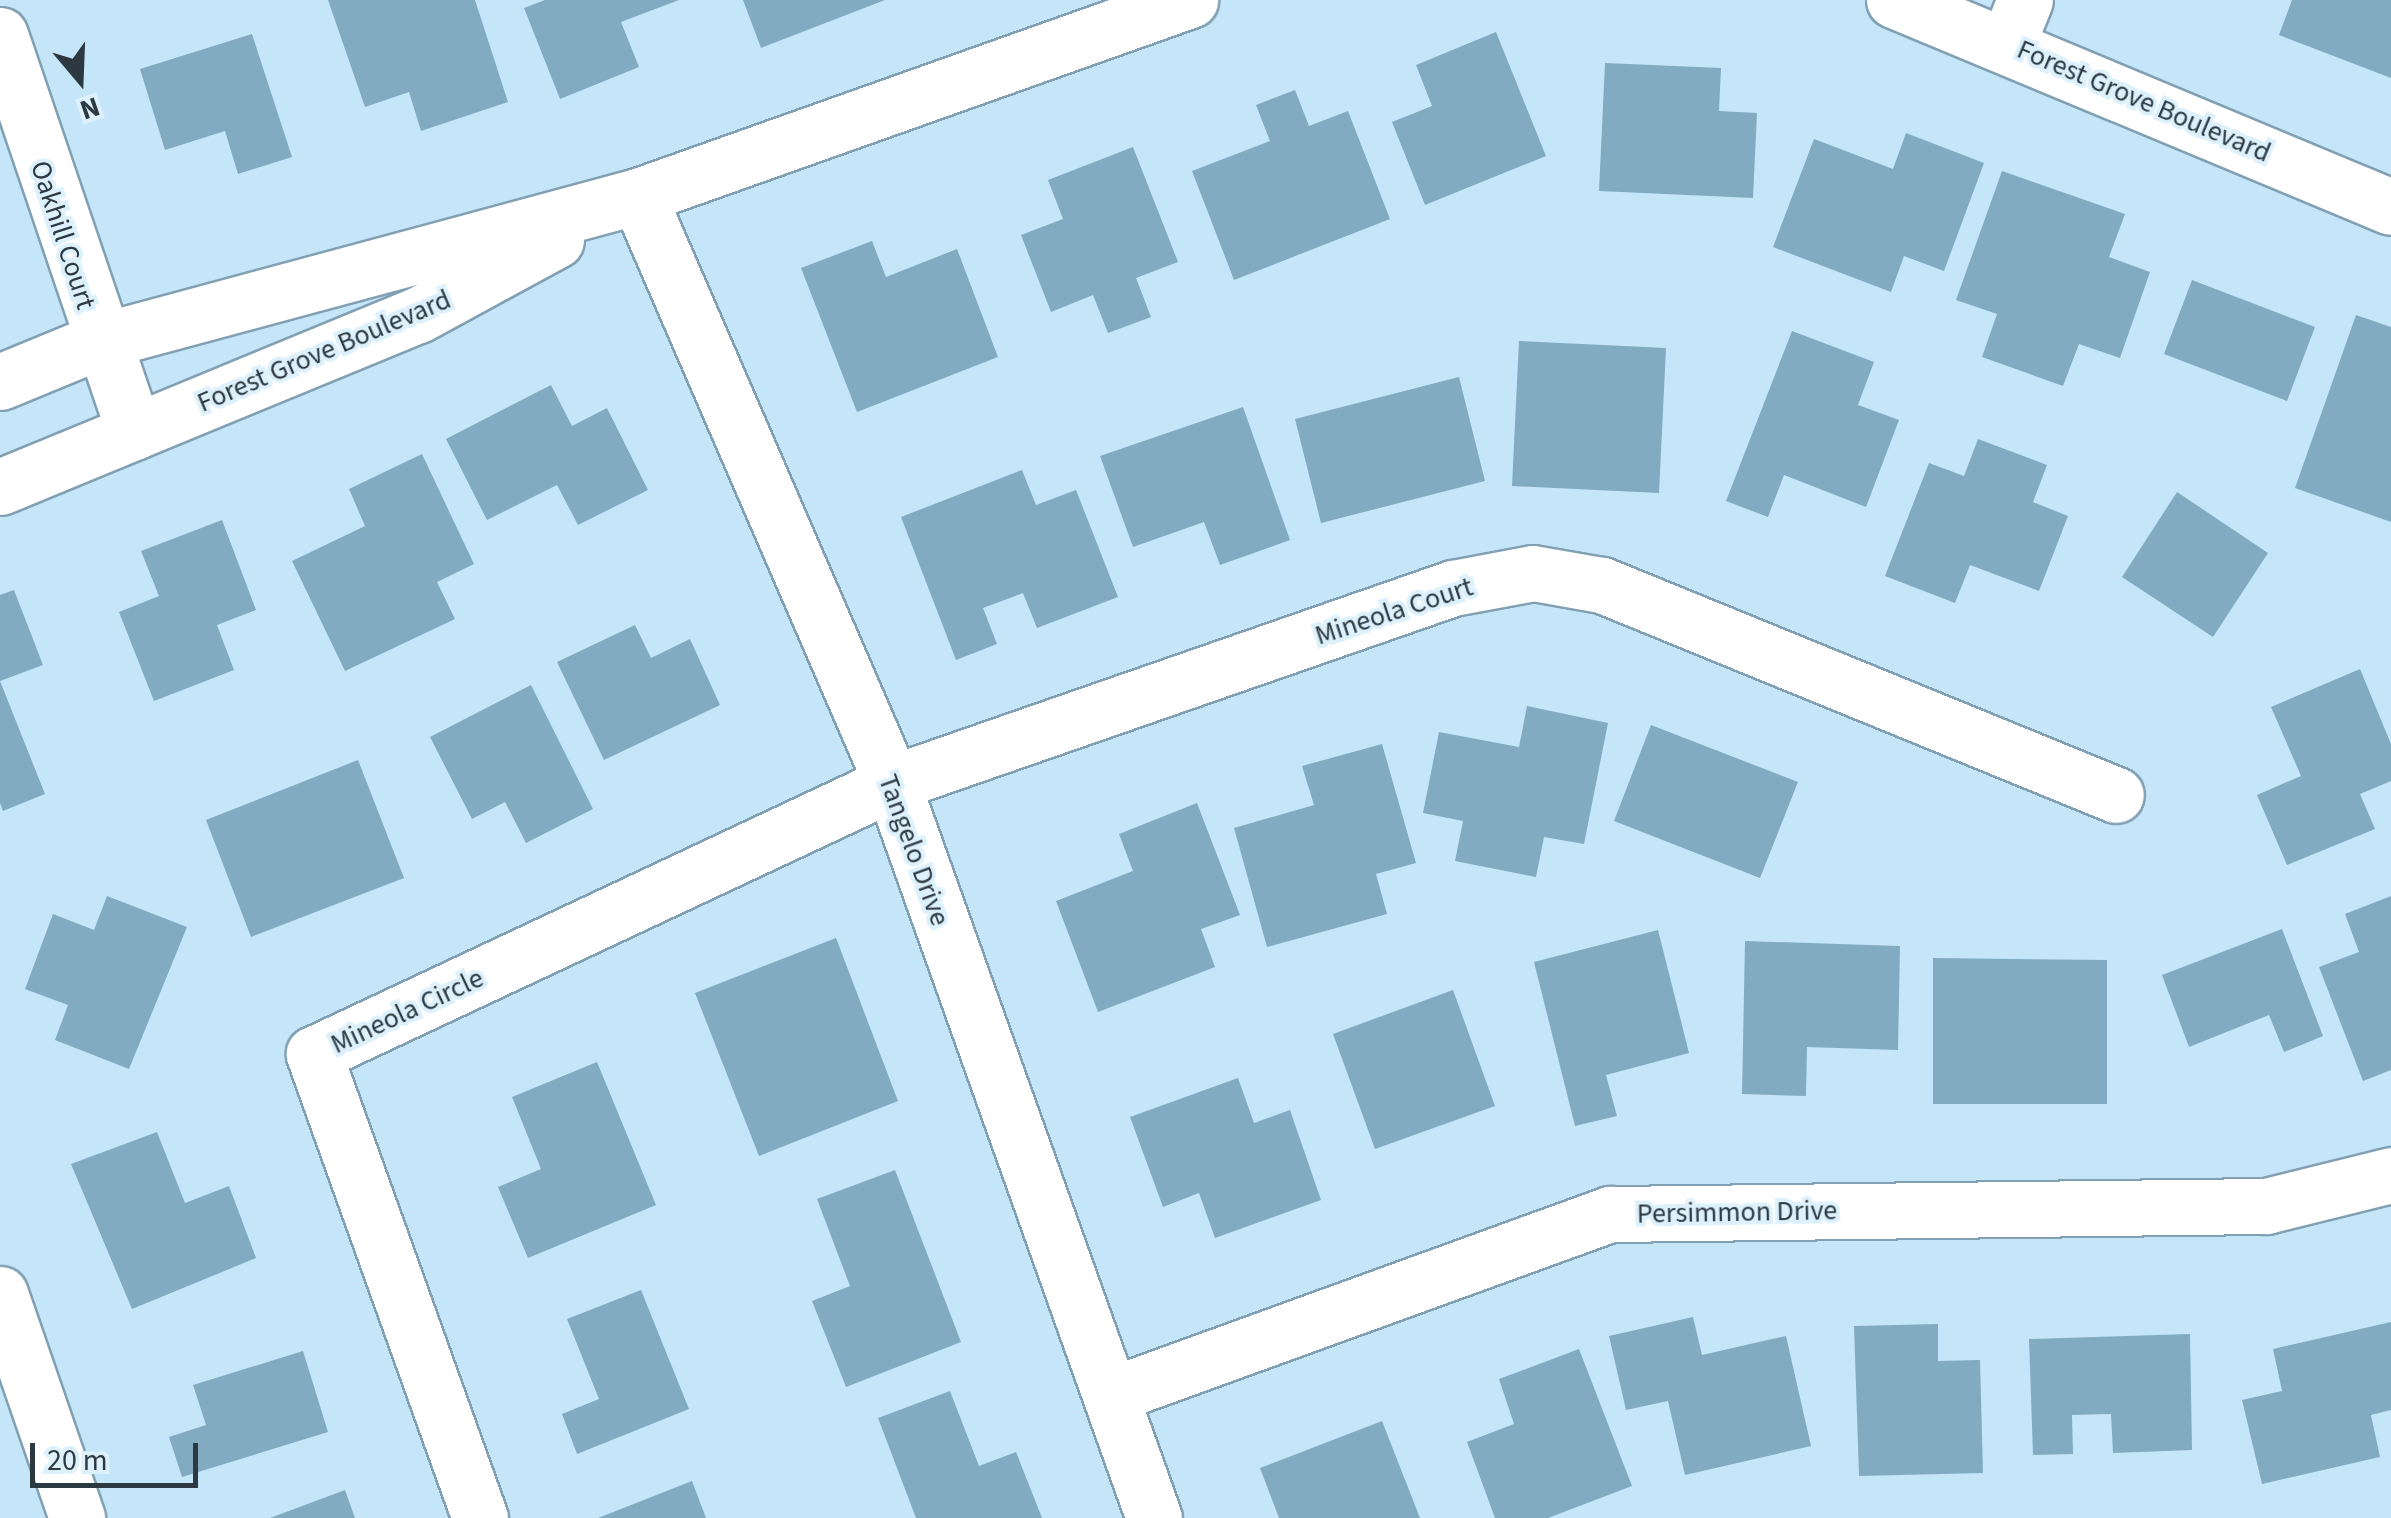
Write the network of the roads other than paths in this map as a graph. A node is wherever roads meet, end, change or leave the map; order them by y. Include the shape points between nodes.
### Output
1 (1190, 0) edge
2 (1894, 0) edge
3 (2016, 21) edge
4 (0, 34) edge
5 (638, 196) junction
6 (2391, 207) edge
7 (97, 342) junction
8 (0, 382) edge
9 (134, 432) junction
10 (0, 486) edge
11 (892, 783) junction
12 (2116, 796) dead end
13 (2391, 1175) edge
14 (0, 1294) edge
15 (1111, 1395) junction
16 (78, 1518) edge
17 (480, 1518) edge
18 (1154, 1518) edge

1 - 5 street, Forest Grove Boulevard
2 - 3 street, Forest Grove Boulevard
3 - 6 street, Forest Grove Boulevard
4 - 7 street, Oakhill Court
5 - 7 street, Forest Grove Boulevard
5 - 9 street, Forest Grove Boulevard via 418,315
5 - 11 street, Tangelo Drive
7 - 8 street, Forest Grove Boulevard
7 - 9 street, Oakhill Court
9 - 10 street, Forest Grove Boulevard
11 - 12 street, Mineola Court via 1453,588 1533,573 1602,585
11 - 15 street, Tangelo Drive
11 - 17 street, Mineola Circle via 314,1054
13 - 15 street, Persimmon Drive via 2266,1206 1610,1214
14 - 16 street
15 - 18 street, Tangelo Drive

